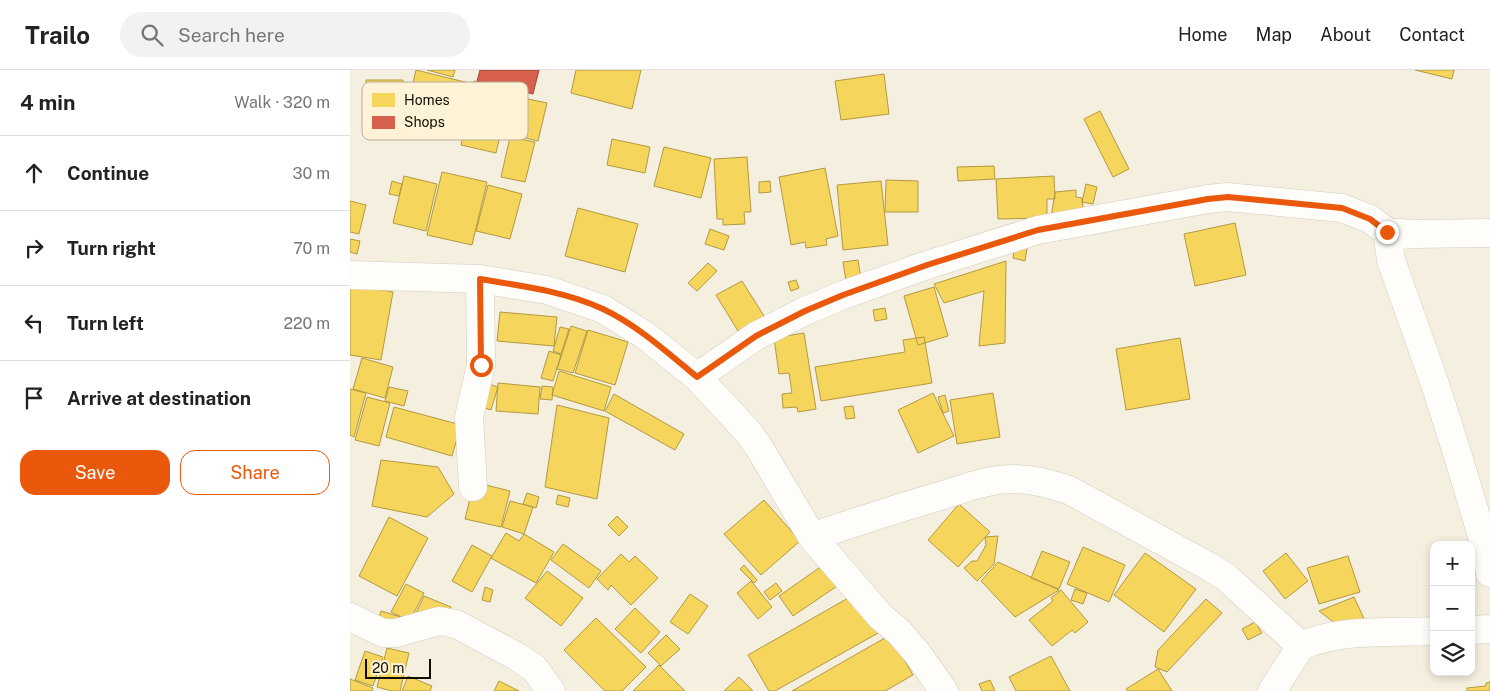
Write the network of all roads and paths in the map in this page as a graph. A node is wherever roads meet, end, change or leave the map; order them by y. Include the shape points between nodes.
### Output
1 (1387, 232) junction
2 (1490, 233) edge
3 (350, 275) edge
4 (480, 279) junction
5 (697, 377) junction
6 (473, 487) dead end
7 (812, 537) junction
8 (1490, 573) edge
9 (350, 617) edge
10 (1490, 629) edge
11 (1475, 630) edge
12 (1430, 632) edge
13 (1301, 646) junction
14 (551, 691) edge
15 (944, 691) edge
16 (1272, 691) edge

1 - 2 street
1 - 5 street via 1370,219 1342,208 1228,197 1038,230 927,265 805,311 756,336
1 - 8 street via 1392,260 1458,456
3 - 4 street
4 - 5 street via 547,290 603,309 646,336
4 - 6 street via 481,365 469,417
5 - 7 street via 749,433
7 - 13 street via 988,482 1011,479 1049,483 1069,490 1226,577
7 - 15 street via 881,617 905,639
9 - 14 street via 384,633 396,633 439,621 456,624 534,668
10 - 11 street
12 - 13 street via 1344,634
13 - 16 street

